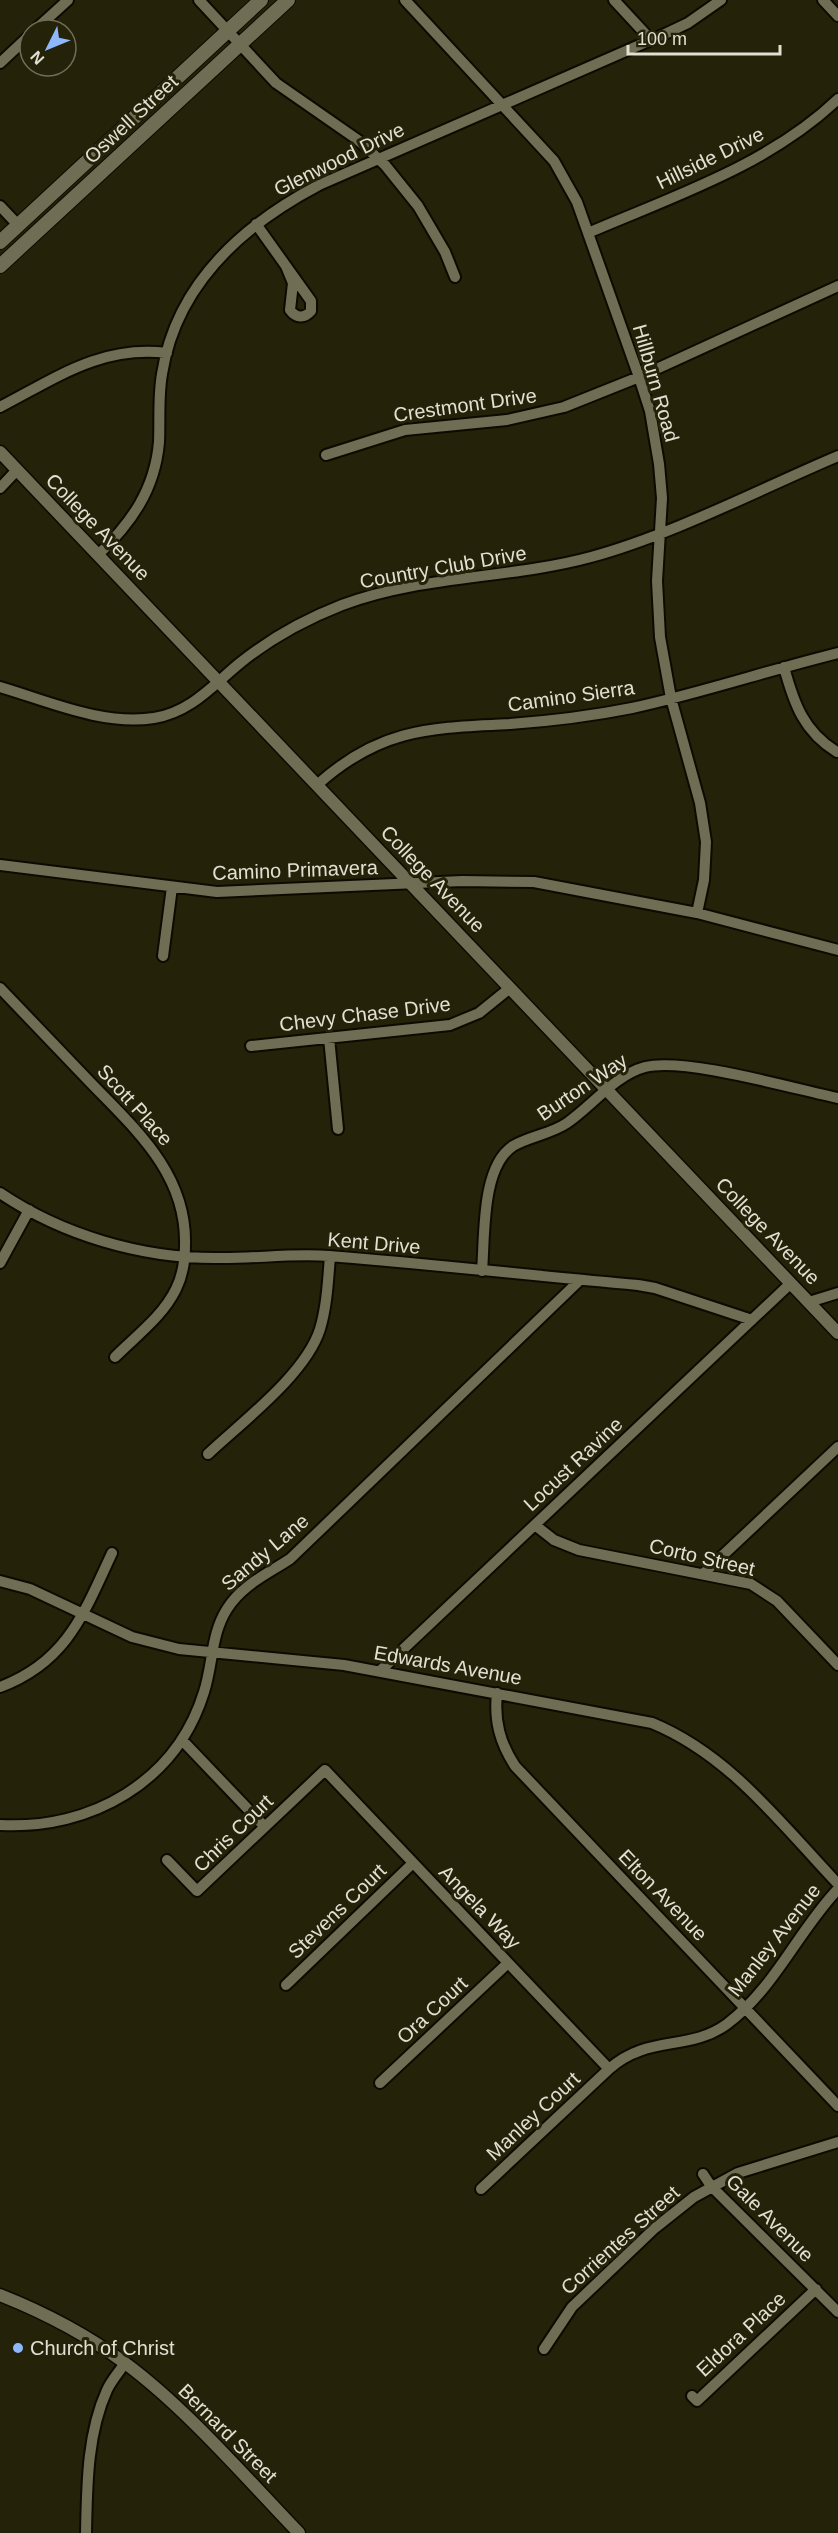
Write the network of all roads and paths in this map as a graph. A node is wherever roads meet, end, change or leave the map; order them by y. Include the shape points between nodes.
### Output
1 (68, 0) edge
2 (199, 0) edge
3 (261, 0) edge
4 (288, 0) edge
5 (405, 0) edge
6 (614, 0) edge
7 (721, 0) edge
8 (823, 0) edge
9 (838, 16) edge
10 (48, 18) edge
11 (227, 32) junction
12 (651, 40) junction
13 (18, 46) edge
14 (239, 46) junction
15 (0, 63) edge
16 (838, 99) edge
17 (504, 104) junction
18 (378, 158) junction
19 (0, 206) edge
20 (256, 224) junction
21 (18, 225) junction
22 (588, 233) junction
23 (0, 242) edge
24 (0, 266) edge
25 (286, 267) dead end
26 (455, 277) dead end
27 (838, 286) edge
28 (167, 352) junction
29 (639, 377) junction
30 (0, 408) edge
31 (0, 452) edge
32 (326, 455) dead end
33 (838, 456) edge
34 (17, 470) junction
35 (0, 488) edge
36 (661, 532) junction
37 (98, 555) junction
38 (838, 653) edge
39 (784, 667) junction
40 (219, 682) junction
41 (0, 687) edge
42 (671, 698) junction
43 (837, 752) edge
44 (317, 785) junction
45 (0, 865) edge
46 (410, 883) junction
47 (172, 887) junction
48 (697, 913) junction
49 (838, 950) edge
50 (164, 956) dead end
51 (0, 988) edge
52 (510, 988) junction
53 (329, 1038) junction
54 (251, 1046) dead end
55 (606, 1089) junction
56 (838, 1098) edge
57 (338, 1129) dead end
58 (0, 1193) edge
59 (29, 1210) junction
60 (330, 1256) junction
61 (185, 1257) junction
62 (0, 1263) edge
63 (482, 1271) junction
64 (580, 1280) junction
65 (791, 1283) junction
66 (838, 1293) edge
67 (809, 1302) junction
68 (752, 1320) junction
69 (838, 1333) edge
70 (115, 1357) dead end
71 (838, 1447) edge
72 (208, 1454) dead end
73 (535, 1524) junction
74 (112, 1553) dead end
75 (704, 1573) junction
76 (0, 1581) edge
77 (83, 1614) junction
78 (212, 1653) junction
79 (838, 1665) edge
80 (380, 1671) junction
81 (0, 1687) edge
82 (497, 1692) junction
83 (182, 1740) junction
84 (325, 1770) joint
85 (0, 1825) edge
86 (265, 1827) junction
87 (167, 1860) dead end
88 (413, 1863) junction
89 (838, 1887) edge
90 (508, 1963) junction
91 (286, 1985) dead end
92 (745, 2008) junction
93 (609, 2068) junction
94 (380, 2083) dead end
95 (838, 2106) edge
96 (838, 2142) edge
97 (703, 2174) dead end
98 (711, 2186) junction
99 (481, 2189) dead end
100 (816, 2289) junction
101 (0, 2295) edge
102 (838, 2312) edge
103 (544, 2349) dead end
104 (125, 2363) junction
105 (692, 2397) dead end
106 (86, 2533) edge
107 (299, 2533) edge

1 - 10 street
2 - 11 street
3 - 11 main road, Oswell Street
4 - 14 main road, Oswell Street
5 - 17 street, Hillburn Road
6 - 12 street
7 - 12 street, Glenwood Drive via 688,23
8 - 9 street
11 - 14 street
11 - 21 main road, Oswell Street
12 - 17 street, Glenwood Drive
13 - 15 street
14 - 18 street via 276,83
14 - 24 main road, Oswell Street
16 - 22 street, Hillside Drive via 807,126 751,161
17 - 18 street, Glenwood Drive
17 - 22 street, Hillburn Road via 554,161 577,202
18 - 20 street, Glenwood Drive via 296,197
18 - 26 street via 418,206
19 - 21 street
20 - 25 street
20 - 28 street, Glenwood Drive via 206,274 181,315
21 - 23 main road, Oswell Street
22 - 29 street, Hillburn Road
27 - 29 street, Crestmont Drive
28 - 30 street via 128,351 96,358
28 - 37 street, Glenwood Drive via 152,479 134,517
29 - 32 street, Crestmont Drive via 533,416 405,430
29 - 36 street, Hillburn Road via 650,411 659,464
31 - 34 street, College Avenue
33 - 36 street, Country Club Drive
34 - 35 street
34 - 37 street, College Avenue
36 - 40 street, Country Club Drive via 556,565 405,588 344,604 265,644
36 - 42 street, Hillburn Road via 657,609
37 - 40 street, College Avenue
38 - 39 street, Camino Sierra
39 - 42 street, Camino Sierra
39 - 43 street via 804,723
40 - 41 street, Country Club Drive via 189,706 139,720 107,718
40 - 44 street, College Avenue
42 - 44 street, Camino Sierra via 561,719 454,725 408,733 365,750
42 - 48 street, Hillburn Road via 705,831 706,861
44 - 46 street, College Avenue
45 - 47 street, Camino Primavera
46 - 47 street, Camino Primavera via 218,892
46 - 48 street, Camino Primavera via 534,882
46 - 52 street, College Avenue
47 - 50 street
48 - 49 street, Camino Primavera
51 - 61 street, Scott Place via 162,1161 183,1215
52 - 53 street, Chevy Chase Drive via 479,1012 450,1025
52 - 55 street, College Avenue
53 - 54 street, Chevy Chase Drive
53 - 57 street
55 - 56 street, Burton Way via 645,1067 689,1066
55 - 63 street, Burton Way via 561,1127 521,1142 499,1160 490,1184
55 - 65 street, College Avenue
58 - 59 street, Kent Drive
59 - 61 street, Kent Drive via 121,1246
59 - 62 street
60 - 61 street, Kent Drive
60 - 63 street, Kent Drive
60 - 72 street via 324,1314 312,1348 293,1373
61 - 70 street, Scott Place via 169,1302
63 - 64 street, Kent Drive
64 - 68 street, Kent Drive via 655,1288
64 - 78 street, Sandy Lane via 290,1559 235,1597 218,1625
65 - 67 street, College Avenue
65 - 68 street, Locust Ravine
66 - 67 street
67 - 69 street, College Avenue
68 - 73 street, Locust Ravine
71 - 75 street
73 - 75 street, Corto Street via 554,1540 579,1550
73 - 80 street, Locust Ravine
74 - 77 street
75 - 79 street, Corto Street via 738,1580 767,1593
76 - 77 street, Edwards Avenue via 30,1589
77 - 78 street, Edwards Avenue via 155,1644
77 - 81 street via 49,1660
78 - 80 street, Edwards Avenue
78 - 83 street, Sandy Lane via 204,1692
80 - 82 street, Edwards Avenue
82 - 89 street, Edwards Avenue via 632,1717 696,1744 727,1768
82 - 92 street, Elton Avenue via 496,1723 515,1766
83 - 85 street, Sandy Lane via 152,1775 102,1808 58,1822
83 - 86 street
84 - 86 street, Chris Court
84 - 88 street, Angela Way
86 - 87 street, Chris Court via 197,1892
88 - 90 street, Angela Way
88 - 91 street, Stevens Court
89 - 92 street, Manley Avenue
90 - 93 street, Angela Way
90 - 94 street, Ora Court
92 - 93 street, Manley Avenue via 714,2032 641,2048
92 - 95 street, Elton Avenue
93 - 99 street, Manley Court
96 - 98 street, Corrientes Street via 766,2163
97 - 98 street, Gale Avenue
98 - 100 street, Gale Avenue
98 - 103 street, Corrientes Street via 668,2217 572,2307
100 - 102 street, Gale Avenue
100 - 105 street, Eldora Place via 697,2401
101 - 104 street, Bernard Street via 57,2321
104 - 106 street via 107,2390 98,2420 88,2477
104 - 107 street, Bernard Street via 191,2420

